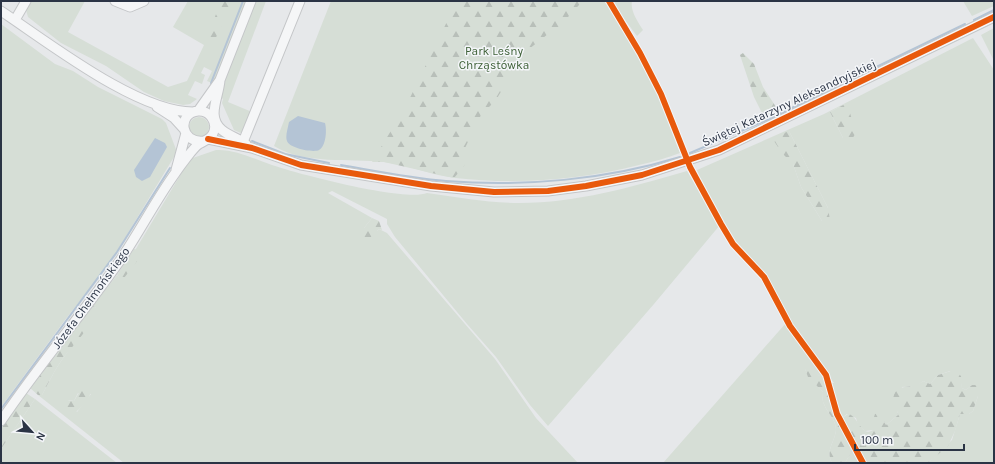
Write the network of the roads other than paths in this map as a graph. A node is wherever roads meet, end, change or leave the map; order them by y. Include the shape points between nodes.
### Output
1 (26, 1) edge
2 (115, 1) edge
3 (144, 1) edge
4 (250, 1) edge
5 (300, 1) edge
6 (1, 11) edge
7 (994, 17) edge
8 (15, 20) junction
9 (220, 80) junction
10 (149, 102) junction
11 (195, 112) junction
12 (214, 121) junction
13 (185, 131) junction
14 (206, 140) junction
15 (243, 142) junction
16 (252, 148) junction
17 (176, 171) junction
18 (1, 421) edge

1 - 8 street
2 - 3 street via 130,7
4 - 9 street
5 - 15 street
6 - 8 street
7 - 16 street, Świętej Katarzyny Aleksandryjskiej via 719,150 642,175 586,186 522,192 461,190 318,168
8 - 10 street via 107,81
9 - 11 street
9 - 12 street
10 - 11 street
10 - 13 street via 174,118
11 - 12 street via 208,113
11 - 13 street via 186,119
12 - 14 street via 214,131
12 - 15 street, Świętej Katarzyny Aleksandryjskiej via 221,129
13 - 14 street via 194,141
13 - 17 street, Józefa Chełmońskiego
14 - 16 street, Świętej Katarzyny Aleksandryjskiej
14 - 17 street, Józefa Chełmońskiego via 195,147
15 - 16 street, Świętej Katarzyny Aleksandryjskiej
17 - 18 street, Józefa Chełmońskiego via 119,262

